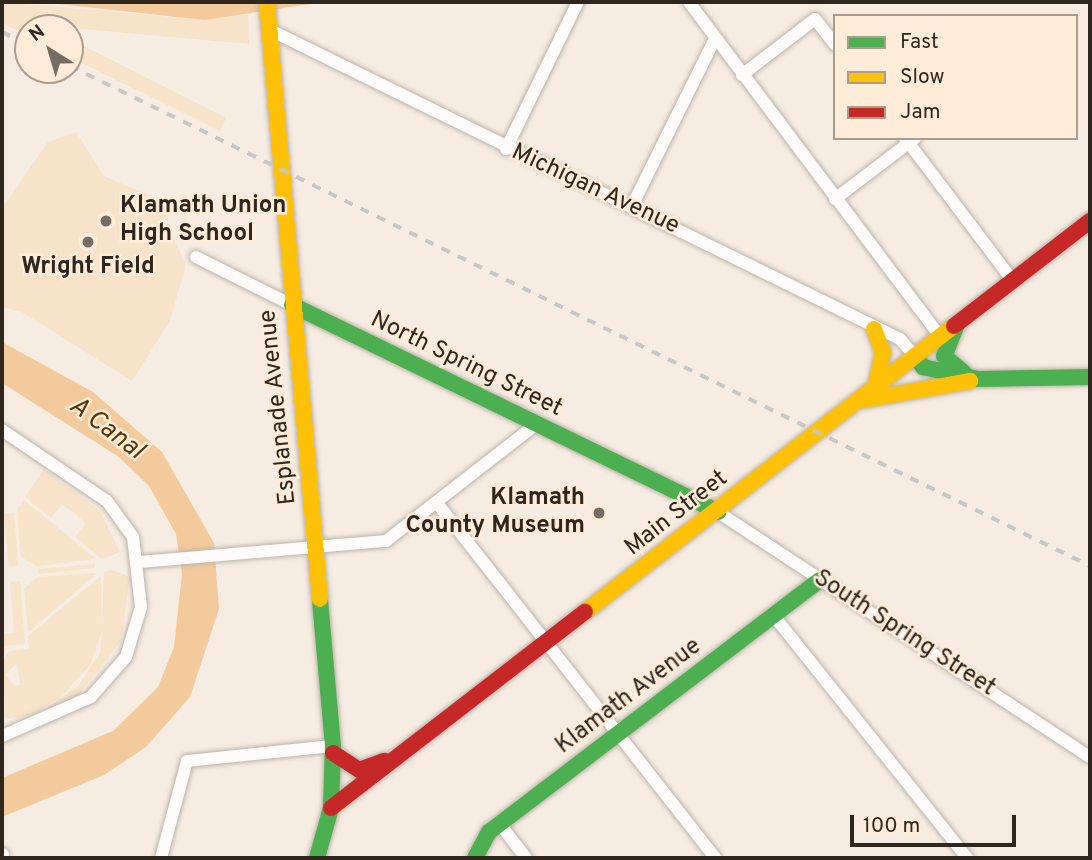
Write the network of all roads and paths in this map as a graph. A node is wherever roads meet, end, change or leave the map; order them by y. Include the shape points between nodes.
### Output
1 (578, 2) edge
2 (689, 2) edge
3 (269, 16) edge
4 (715, 38) junction
5 (833, 42) edge
6 (742, 75) junction
7 (910, 140) edge
8 (506, 149) junction
9 (835, 199) junction
10 (632, 206) junction
11 (1090, 221) edge
12 (196, 257) dead end
13 (1013, 281) junction
14 (292, 305) junction
15 (960, 321) junction
16 (874, 329) junction
17 (940, 336) junction
18 (915, 356) junction
19 (1083, 377) edge
20 (977, 379) junction
21 (876, 385) junction
22 (1090, 386) edge
23 (849, 406) junction
24 (535, 425) junction
25 (2, 430) edge
26 (437, 503) junction
27 (718, 512) junction
28 (316, 547) junction
29 (140, 562) junction
30 (820, 580) junction
31 (774, 616) junction
32 (549, 643) junction
33 (620, 733) junction
34 (2, 736) edge
35 (333, 750) junction
36 (402, 755) junction
37 (1090, 757) edge
38 (331, 808) junction
39 (500, 824) junction
40 (161, 858) edge
41 (317, 858) edge
42 (475, 858) edge
43 (526, 858) edge
44 (715, 858) edge
45 (967, 858) edge

1 - 8 street
2 - 4 street
3 - 8 street, Michigan Avenue
3 - 14 street, Esplanade Avenue
4 - 6 street
4 - 10 street
5 - 6 street via 815,19
6 - 9 street
7 - 9 street
7 - 13 street
8 - 10 street, Michigan Avenue
9 - 17 street
10 - 16 street, Michigan Avenue
11 - 13 street, Main Street
12 - 14 street, North Spring Street
13 - 15 street, Main Street
14 - 24 street, North Spring Street
14 - 28 street, Esplanade Avenue
15 - 17 street, Main Street
15 - 20 street via 944,356
16 - 18 street, Michigan Avenue via 900,339
16 - 21 street via 883,352
17 - 18 street, Main Street
18 - 20 street via 923,368
18 - 21 street, Main Street
19 - 20 street
19 - 22 street
20 - 23 street via 879,394
21 - 23 street, Main Street
23 - 27 street, Main Street
24 - 26 street
24 - 27 street, North Spring Street
25 - 29 street via 107,501 132,537
26 - 28 street via 386,541
26 - 32 street
27 - 30 street, South Spring Street
27 - 32 street, Main Street
28 - 29 street
28 - 35 street, Esplanade Avenue
29 - 34 street via 135,631 110,678 58,717
30 - 31 street, Klamath Avenue
30 - 37 street, South Spring Street
31 - 33 street, Klamath Avenue
31 - 45 street
32 - 33 street
32 - 36 street, Main Street
33 - 39 street, Klamath Avenue
33 - 44 street
35 - 36 street via 359,770
35 - 38 street, Esplanade Avenue
35 - 40 street via 187,761
36 - 38 street, Main Street
38 - 41 street
39 - 42 street, Klamath Avenue
39 - 43 street

